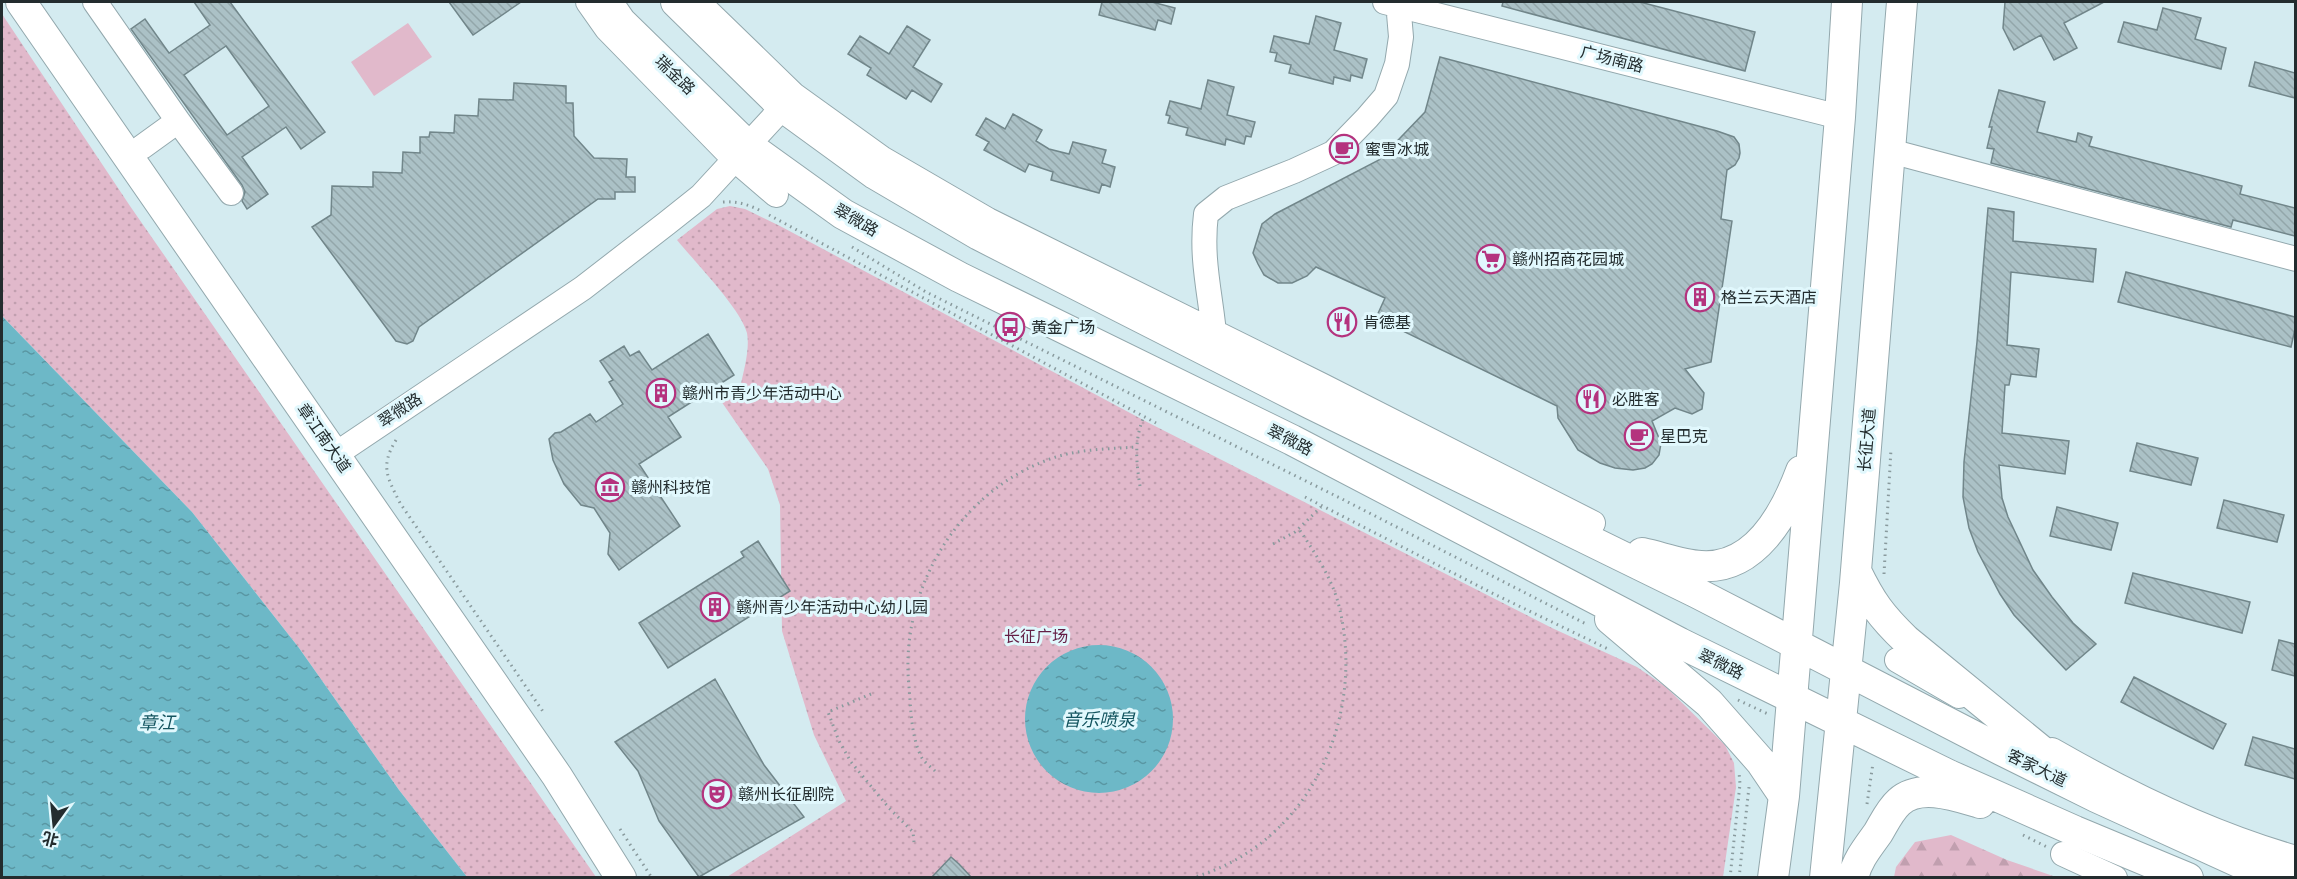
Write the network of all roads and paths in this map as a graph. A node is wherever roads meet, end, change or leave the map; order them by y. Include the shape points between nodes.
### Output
1 (21, 2) edge
2 (40, 2) edge
3 (95, 2) edge
4 (588, 2) edge
5 (608, 2) edge
6 (676, 2) edge
7 (698, 2) edge
8 (1847, 2) edge
9 (1902, 2) edge
10 (1393, 3) edge
11 (783, 107) junction
12 (1840, 117) junction
13 (178, 121) junction
14 (142, 147) junction
15 (1890, 151) junction
16 (740, 152) junction
17 (231, 193) dead end
18 (776, 195) dead end
19 (720, 202) dead end
20 (849, 245) dead end
21 (2295, 259) edge
22 (1215, 344) junction
23 (1144, 416) junction
24 (1156, 423) dead end
25 (402, 434) dead end
26 (1812, 440) junction
27 (1136, 447) junction
28 (343, 449) junction
29 (1140, 486) dead end
30 (1305, 498) dead end
31 (1321, 506) junction
32 (1299, 529) junction
33 (1591, 532) junction
34 (1273, 544) dead end
35 (1856, 572) junction
36 (1574, 587) junction
37 (1595, 628) dead end
38 (1796, 644) junction
39 (1609, 650) dead end
40 (1897, 660) dead end
41 (1846, 670) junction
42 (871, 694) dead end
43 (1731, 696) dead end
44 (1791, 698) junction
45 (1750, 705) dead end
46 (545, 715) dead end
47 (1841, 722) junction
48 (2020, 731) junction
49 (1739, 768) dead end
50 (935, 771) dead end
51 (1750, 782) dead end
52 (1784, 796) junction
53 (2097, 797) junction
54 (614, 820) dead end
55 (914, 843) dead end
56 (2069, 843) junction
57 (2295, 858) edge
58 (621, 878) edge
59 (638, 878) edge
60 (652, 878) edge
61 (1191, 878) edge
62 (1730, 878) edge
63 (1739, 878) edge
64 (1773, 878) edge
65 (1825, 878) edge
66 (1853, 878) edge
67 (2115, 878) edge
68 (2188, 878) edge
69 (2283, 878) edge

1 - 28 main road, 章江南大道
2 - 14 main road, 章江南大道
3 - 13 street
4 - 16 street via 607,29
5 - 16 main road, 瑞金路 via 621,22
6 - 11 main road
7 - 22 street via 794,95 883,159
8 - 12 main road
9 - 15 main road, 长征大道
10 - 12 street, 广场南路
10 - 22 street via 1401,37 1397,64 1386,96 1367,118 1333,153 1226,198 1206,214 1204,269
11 - 16 street, 翠微路
11 - 22 main road via 875,174 960,224
12 - 26 main road
13 - 14 street
13 - 17 street
14 - 28 main road, 章江南大道
15 - 21 street
15 - 35 main road, 长征大道
16 - 18 street
16 - 28 street, 翠微路 via 701,196 583,288
16 - 36 main road, 翠微路 via 959,277 1292,440
19 - 23 path via 733,201 757,209
20 - 37 path via 936,297
22 - 33 main road
23 - 24 path
23 - 27 path
25 - 46 path via 387,458 386,475 400,503
26 - 33 main road via 1777,524 1736,560 1724,565 1701,566
26 - 38 main road
27 - 29 path
27 - 50 path via 1052,458 1013,477 982,499 938,553 917,600 907,651 914,729 923,759
28 - 58 main road, 章江南大道
28 - 59 main road, 章江南大道
30 - 31 path
31 - 32 path
31 - 39 path
32 - 34 path
32 - 61 path via 1332,585 1342,623 1343,701 1331,748 1319,776 1275,832 1226,865
33 - 38 main road
35 - 41 main road, 长征大道
35 - 48 main road via 1870,600 1887,621 1955,682
36 - 44 main road, 翠微路
36 - 52 main road via 1709,703 1761,762
38 - 41 main road, 客家大道
38 - 44 main road
40 - 48 street
41 - 47 main road, 长征大道
41 - 53 main road, 客家大道
42 - 55 path via 828,712 851,762 913,832
43 - 45 path
44 - 47 main road, 翠微路
44 - 52 main road
47 - 56 main road via 1949,775
47 - 65 main road, 长征大道
48 - 53 main road
48 - 57 street via 2128,790 2248,844
49 - 62 path
51 - 63 path
52 - 64 main road
53 - 69 main road, 客家大道 via 2256,870
54 - 60 path
56 - 66 main road via 1967,799 1917,793 1897,804 1860,858
56 - 67 street
56 - 68 main road

